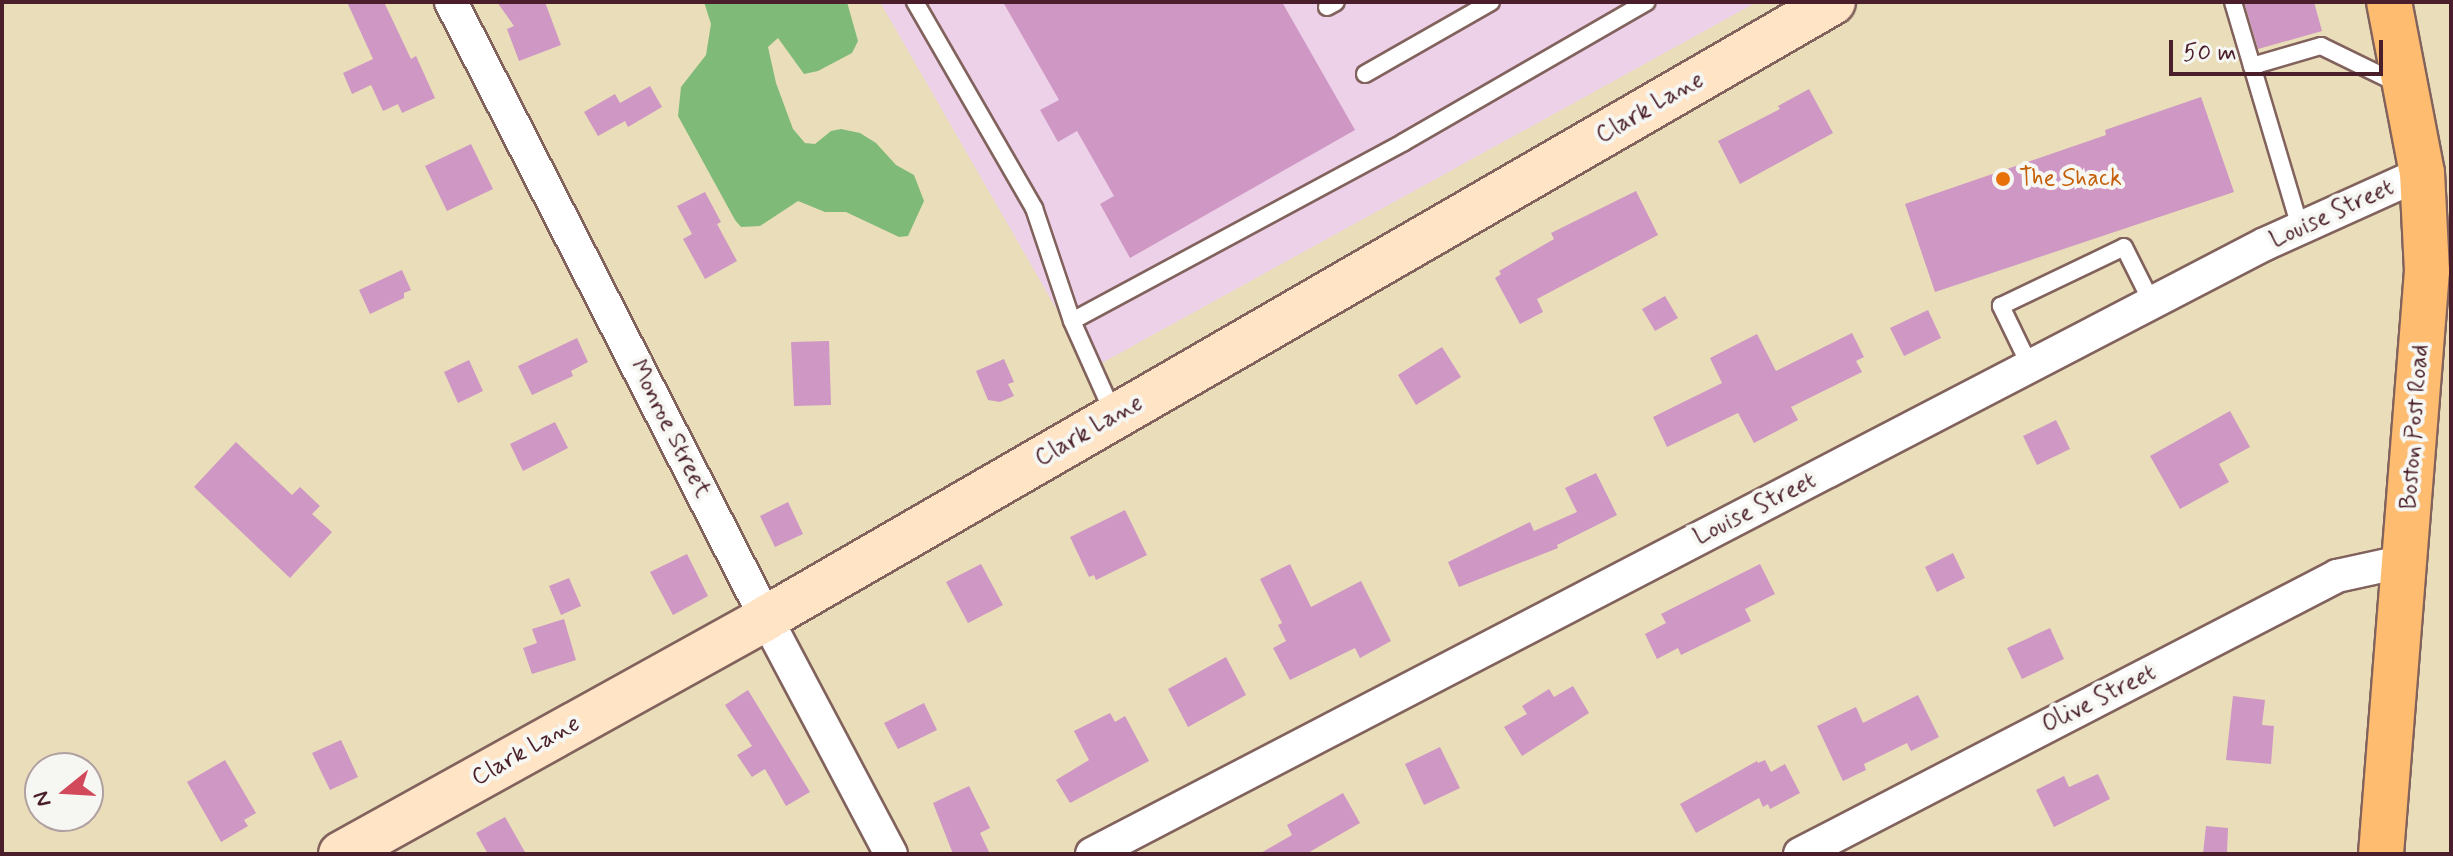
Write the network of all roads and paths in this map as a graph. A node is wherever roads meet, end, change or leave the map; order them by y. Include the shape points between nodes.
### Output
1 (451, 2) edge
2 (915, 2) edge
3 (1491, 2) edge
4 (1646, 2) edge
5 (1833, 2) edge
6 (2233, 2) edge
7 (2389, 2) edge
8 (2252, 66) junction
9 (1365, 74) dead end
10 (2408, 88) junction
11 (2422, 173) junction
12 (2300, 227) junction
13 (2152, 303) junction
14 (1072, 321) junction
15 (2030, 366) junction
16 (1115, 416) junction
17 (2405, 561) junction
18 (766, 618) junction
19 (341, 854) edge
20 (891, 854) edge
21 (1092, 854) edge
22 (1800, 854) edge
23 (2381, 854) edge

1 - 18 street, Monroe Street
2 - 14 lane via 1034,208
3 - 9 lane
4 - 14 lane via 1404,142
5 - 16 main road, Clark Lane
6 - 8 lane
7 - 10 main road, Boston Post Road
8 - 10 lane via 2286,48 2320,40
8 - 12 lane
10 - 11 main road, Boston Post Road
11 - 12 street, Louise Street
11 - 17 main road, Boston Post Road via 2427,271
12 - 13 street, Louise Street
13 - 15 street, Louise Street
13 - 15 lane via 2124,247 2001,306
14 - 16 lane
15 - 21 street, Louise Street
16 - 18 main road, Clark Lane
17 - 22 street, Olive Street via 2337,576
17 - 23 main road, Boston Post Road
18 - 19 main road, Clark Lane
18 - 20 street, Monroe Street

